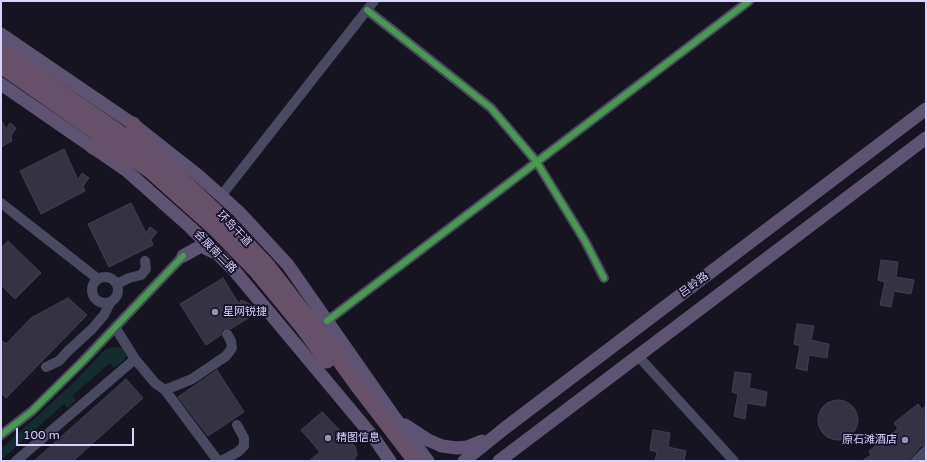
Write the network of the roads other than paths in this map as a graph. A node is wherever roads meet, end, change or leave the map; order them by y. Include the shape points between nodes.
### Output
1 (374, 1) edge
2 (749, 1) edge
3 (367, 10) junction
4 (1, 34) edge
5 (1, 50) edge
6 (1, 66) edge
7 (1, 84) edge
8 (926, 109) edge
9 (133, 124) junction
10 (926, 138) edge
11 (93, 147) junction
12 (536, 162) junction
13 (152, 163) junction
14 (221, 196) junction
15 (3, 209) edge
16 (190, 228) junction
17 (216, 253) junction
18 (183, 256) junction
19 (145, 261) dead end
20 (604, 278) dead end
21 (98, 279) junction
22 (117, 284) junction
23 (110, 303) junction
24 (327, 321) junction
25 (307, 324) junction
26 (115, 327) junction
27 (227, 334) dead end
28 (638, 356) junction
29 (135, 359) junction
30 (46, 367) dead end
31 (165, 390) junction
32 (395, 418) junction
33 (237, 425) dead end
34 (504, 428) junction
35 (2, 433) edge
36 (374, 438) junction
37 (926, 451) edge
38 (501, 460) edge
39 (16, 461) edge
40 (218, 461) edge
41 (221, 461) edge
42 (385, 461) edge
43 (390, 461) edge
44 (402, 461) edge
45 (415, 461) edge
46 (428, 461) edge
47 (464, 461) edge
48 (734, 461) edge
49 (916, 461) edge

1 - 3 street
2 - 12 street
3 - 12 street via 491,108
3 - 14 street
4 - 9 main road
5 - 13 highway, 环岛干道
6 - 13 highway, 环岛干道
7 - 11 main road, 会展南二路
8 - 34 main road, 吕岭路
9 - 13 highway
9 - 14 main road
10 - 28 main road, 吕岭路
11 - 13 highway
11 - 16 main road, 会展南二路 via 127,171
12 - 20 street via 586,241
12 - 24 street
13 - 25 highway, 环岛干道
14 - 24 main road via 288,265
15 - 21 street
16 - 17 main road, 会展南二路
16 - 18 main road via 192,236
17 - 18 main road via 200,246
17 - 36 main road, 会展南二路 via 233,269
18 - 26 street
19 - 22 street via 146,270
21 - 22 street via 110,277
21 - 23 street via 92,288 93,296 102,303
22 - 23 street via 118,294
23 - 30 street via 92,329 59,361
24 - 32 main road
25 - 44 highway, 环岛干道, bridge
25 - 45 highway, 环岛干道, bridge
26 - 29 street
26 - 35 street via 32,411
27 - 31 street via 232,348 226,356 192,379
28 - 38 main road, 吕岭路
28 - 48 street
29 - 31 street via 155,383
29 - 39 street
31 - 40 street
32 - 34 main road via 428,440 442,446 457,448 482,441
32 - 36 main road
32 - 46 main road
33 - 41 street via 244,438 244,446
34 - 47 main road, 吕岭路
36 - 42 main road
36 - 43 main road, 会展南二路
37 - 49 street

